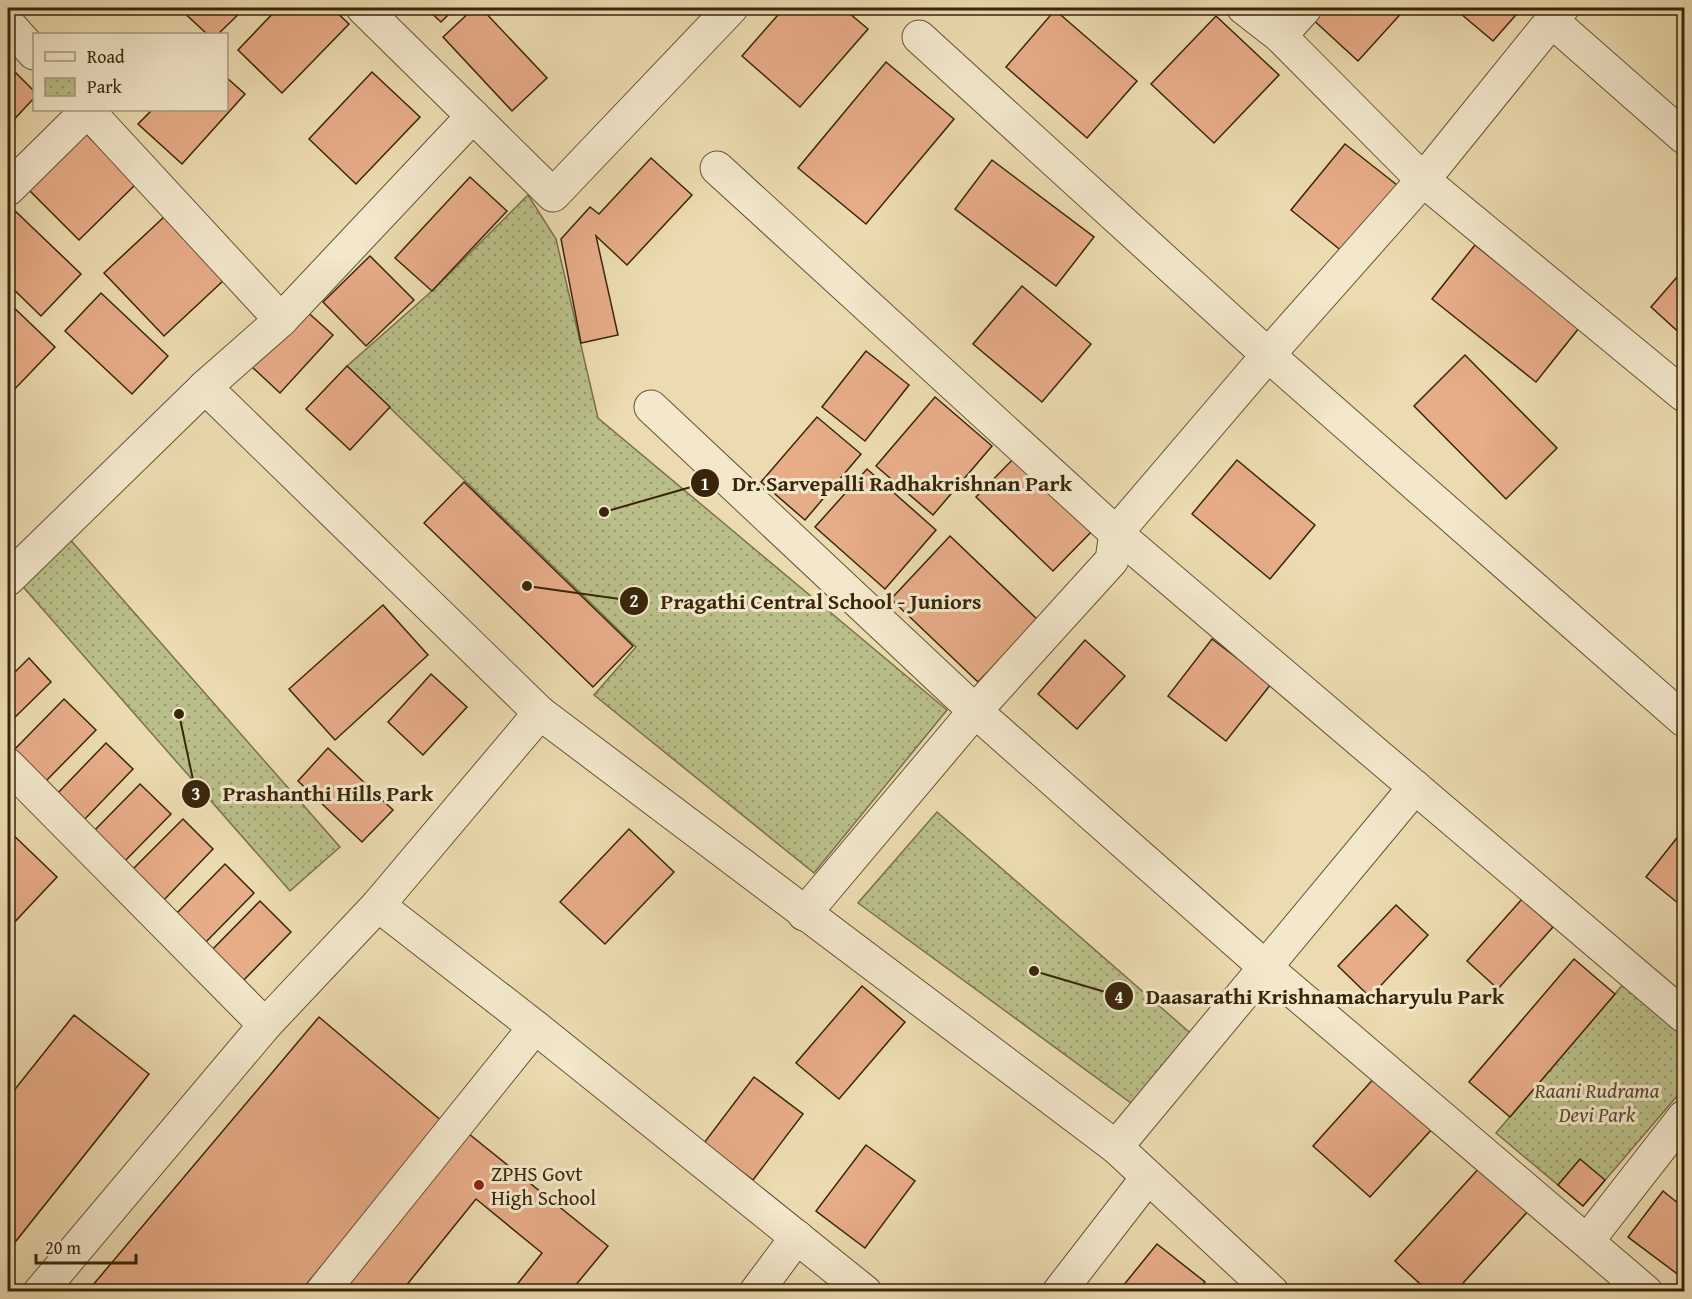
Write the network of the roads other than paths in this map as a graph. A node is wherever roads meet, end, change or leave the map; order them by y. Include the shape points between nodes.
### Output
1 (363, 8) edge
2 (1244, 8) edge
3 (1305, 8) edge
4 (720, 11) edge
5 (1556, 14) edge
6 (8, 24) edge
7 (1280, 36) junction
8 (920, 37) dead end
9 (33, 52) edge
10 (86, 111) edge
11 (88, 111) edge
12 (473, 116) junction
13 (1684, 137) edge
14 (717, 168) dead end
15 (1423, 180) junction
16 (8, 189) edge
17 (281, 320) junction
18 (1268, 355) junction
19 (205, 387) junction
20 (1684, 395) edge
21 (651, 407) dead end
22 (1116, 533) junction
23 (8, 579) edge
24 (975, 711) junction
25 (540, 713) junction
26 (1684, 720) edge
27 (8, 765) edge
28 (1415, 787) junction
29 (378, 905) junction
30 (804, 914) junction
31 (1265, 967) junction
32 (1684, 1016) edge
33 (265, 1025) junction
34 (535, 1027) junction
35 (1684, 1117) edge
36 (1116, 1147) junction
37 (1148, 1177) junction
38 (797, 1237) junction
39 (1588, 1240) junction
40 (40, 1292) edge
41 (322, 1292) edge
42 (756, 1292) edge
43 (866, 1292) edge
44 (1059, 1292) edge
45 (1272, 1292) edge
46 (1646, 1292) edge

1 - 12 street
2 - 7 street
3 - 7 street
4 - 12 street via 553,195
5 - 13 street
5 - 15 street
6 - 9 street
7 - 15 street
8 - 18 street
10 - 16 street
11 - 17 street
12 - 17 street
14 - 22 street
15 - 18 street
15 - 20 street
17 - 19 street
18 - 22 street
18 - 26 street
19 - 23 street
19 - 25 street
21 - 24 street
22 - 24 street via 1113,560
22 - 28 street
24 - 30 street
24 - 31 street
25 - 29 street
25 - 30 street
27 - 33 street
28 - 31 street
28 - 32 street
29 - 33 street
29 - 34 street
30 - 36 street
31 - 36 street
31 - 39 street
33 - 40 street
34 - 38 street
34 - 41 street
35 - 39 street
36 - 37 street
37 - 44 street
37 - 45 street
38 - 42 street
38 - 43 street
39 - 46 street

